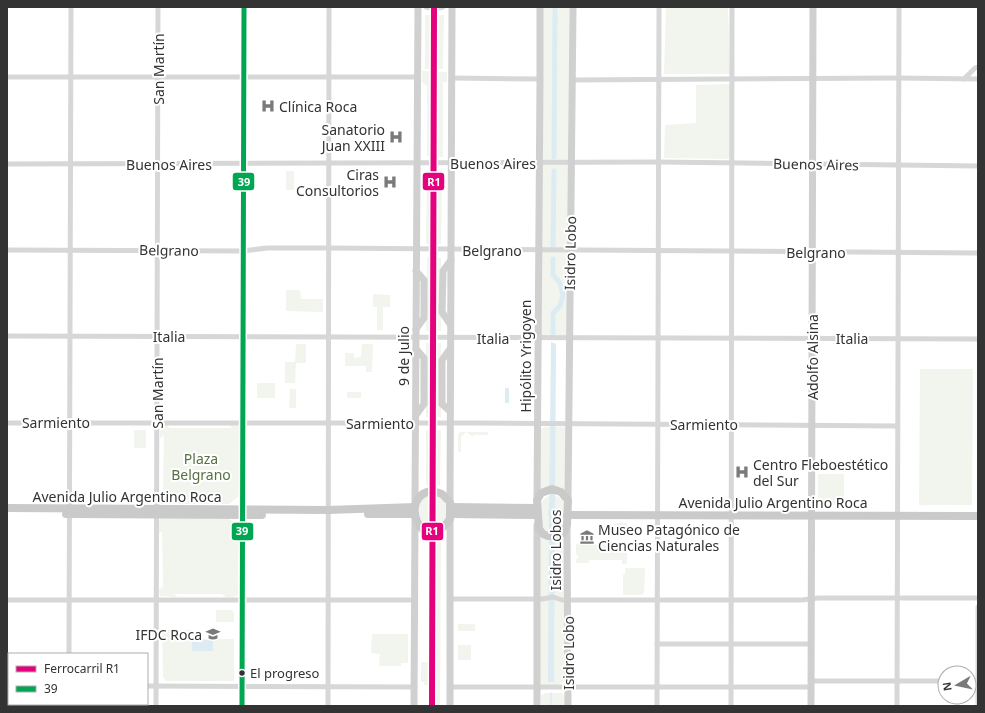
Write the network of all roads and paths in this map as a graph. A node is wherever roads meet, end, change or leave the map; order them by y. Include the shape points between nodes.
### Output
1 (70, 7) edge
2 (158, 7) edge
3 (244, 7) edge
4 (330, 7) edge
5 (418, 7) edge
6 (426, 7) edge
7 (444, 7) edge
8 (452, 7) edge
9 (540, 7) edge
10 (573, 7) edge
11 (659, 7) edge
12 (732, 7) edge
13 (813, 7) edge
14 (899, 7) edge
15 (978, 67) edge
16 (7, 77) edge
17 (70, 77) junction
18 (158, 77) junction
19 (418, 77) junction
20 (244, 78) junction
21 (329, 78) junction
22 (452, 78) junction
23 (898, 78) junction
24 (540, 79) junction
25 (732, 79) junction
26 (812, 79) junction
27 (964, 79) junction
28 (978, 79) edge
29 (572, 80) junction
30 (659, 80) junction
31 (659, 162) junction
32 (732, 162) junction
33 (329, 163) junction
34 (416, 163) junction
35 (452, 163) junction
36 (540, 163) junction
37 (571, 163) junction
38 (7, 164) edge
39 (71, 164) junction
40 (157, 164) junction
41 (244, 164) junction
42 (812, 164) junction
43 (898, 166) junction
44 (978, 166) edge
45 (329, 248) junction
46 (7, 250) edge
47 (71, 250) junction
48 (157, 250) junction
49 (416, 250) junction
50 (451, 250) junction
51 (539, 250) junction
52 (570, 250) junction
53 (243, 251) junction
54 (658, 251) junction
55 (732, 251) junction
56 (812, 252) junction
57 (898, 252) junction
58 (978, 253) edge
59 (7, 336) edge
60 (70, 336) junction
61 (157, 336) junction
62 (328, 336) junction
63 (244, 337) junction
64 (416, 337) junction
65 (450, 338) junction
66 (538, 338) junction
67 (569, 338) junction
68 (732, 338) junction
69 (812, 338) junction
70 (898, 338) junction
71 (658, 339) junction
72 (978, 339) edge
73 (7, 422) edge
74 (70, 422) junction
75 (243, 422) junction
76 (156, 423) junction
77 (328, 423) junction
78 (415, 423) junction
79 (450, 423) junction
80 (538, 423) junction
81 (568, 423) junction
82 (658, 424) junction
83 (732, 424) junction
84 (812, 425) junction
85 (897, 426) junction
86 (568, 500) junction
87 (537, 507) junction
88 (7, 508) edge
89 (415, 510) junction
90 (450, 511) junction
91 (978, 511) edge
92 (69, 512) junction
93 (156, 512) junction
94 (242, 512) junction
95 (328, 512) junction
96 (567, 512) junction
97 (658, 513) junction
98 (731, 513) junction
99 (812, 513) junction
100 (897, 513) junction
101 (7, 514) edge
102 (978, 516) edge
103 (537, 525) junction
104 (567, 525) junction
105 (897, 598) junction
106 (978, 598) edge
107 (450, 599) junction
108 (537, 599) junction
109 (811, 599) junction
110 (7, 600) edge
111 (69, 600) junction
112 (156, 600) junction
113 (328, 600) junction
114 (415, 600) junction
115 (568, 600) junction
116 (657, 600) junction
117 (242, 601) junction
118 (731, 601) junction
119 (978, 607) edge
120 (731, 643) junction
121 (657, 644) junction
122 (811, 644) junction
123 (69, 653) edge
124 (897, 681) junction
125 (937, 681) edge
126 (978, 682) edge
127 (811, 684) junction
128 (148, 686) edge
129 (156, 686) junction
130 (328, 686) junction
131 (242, 687) junction
132 (415, 687) junction
133 (450, 687) junction
134 (537, 687) junction
135 (568, 687) junction
136 (731, 687) junction
137 (657, 688) junction
138 (156, 706) edge
139 (242, 706) edge
140 (328, 706) edge
141 (414, 706) edge
142 (450, 706) edge
143 (537, 706) edge
144 (568, 706) edge
145 (657, 706) edge
146 (731, 706) edge
147 (811, 706) edge
148 (897, 706) edge
149 (978, 706) edge

1 - 17 street
2 - 18 street, San Martín
3 - 20 street
4 - 21 street
5 - 19 main road, 9 de Julio
6 - 7 street
8 - 22 main road
9 - 24 main road, Hipólito Yrigoyen
10 - 29 main road, Isidro Lobo
11 - 30 street
12 - 25 street
13 - 26 main road, Adolfo Alsina
14 - 23 street
15 - 27 street
16 - 17 street
17 - 18 street
17 - 39 street
18 - 20 street
18 - 40 street, San Martín
19 - 21 street
19 - 34 main road, 9 de Julio
20 - 21 street
20 - 41 street
21 - 33 street
22 - 24 street
22 - 35 main road
23 - 26 street
23 - 27 street
23 - 43 street
24 - 36 main road, Hipólito Yrigoyen
25 - 26 street
25 - 30 street
25 - 32 street
26 - 42 main road, Adolfo Alsina
27 - 28 street
29 - 30 street
29 - 37 main road, Isidro Lobo
30 - 31 street
31 - 32 street, Buenos Aires
31 - 37 street, Buenos Aires
31 - 54 street
32 - 42 street, Buenos Aires
32 - 55 street
33 - 34 street, Buenos Aires
33 - 41 street, Buenos Aires
33 - 45 street
34 - 35 street, Buenos Aires
34 - 49 main road, 9 de Julio
35 - 36 street, Buenos Aires
35 - 50 main road
36 - 37 street, Buenos Aires
36 - 51 main road, Hipólito Yrigoyen
37 - 52 main road, Isidro Lobo
38 - 39 street, Buenos Aires
39 - 40 street, Buenos Aires
39 - 47 street
40 - 41 street, Buenos Aires
40 - 48 street, San Martín
41 - 53 street
42 - 43 street, Buenos Aires
42 - 56 main road, Adolfo Alsina
43 - 44 street, Buenos Aires
43 - 57 street
45 - 49 street, Belgrano
45 - 53 street, Belgrano via 267,248
45 - 62 street
46 - 47 street, Belgrano
47 - 48 street, Belgrano
47 - 60 street
48 - 53 street, Belgrano
48 - 61 street, San Martín
49 - 50 street, Belgrano
49 - 64 main road, 9 de Julio
50 - 51 street, Belgrano
50 - 65 main road via 451,260 443,271 442,312 450,324
51 - 52 street, Belgrano
51 - 66 main road, Hipólito Yrigoyen
52 - 54 street, Belgrano
52 - 67 main road, Isidro Lobo
53 - 63 street
54 - 55 street, Belgrano
54 - 71 street
55 - 56 street, Belgrano
55 - 68 street
56 - 57 street, Belgrano
56 - 69 main road, Adolfo Alsina
57 - 58 street, Belgrano
57 - 70 street
59 - 60 street, Italia
60 - 61 street, Italia
60 - 74 street
61 - 63 street, Italia
61 - 76 street, San Martín
62 - 63 street, Italia
62 - 64 street, Italia
62 - 77 street
63 - 75 street
64 - 65 street, Italia
64 - 78 main road, 9 de Julio via 416,349 424,358 424,404 416,415
65 - 66 street, Italia
65 - 79 main road via 450,349 442,360 442,404 450,411
66 - 67 street, Italia
66 - 80 main road, Hipólito Yrigoyen
67 - 71 street, Italia
67 - 81 main road, Isidro Lobo
68 - 69 street, Italia
68 - 71 street, Italia
68 - 83 street
69 - 70 street, Italia
69 - 84 main road, Adolfo Alsina
70 - 72 street, Italia
70 - 85 street
71 - 82 street
73 - 74 street, Sarmiento
74 - 76 street, Sarmiento
74 - 92 street
75 - 76 street, Sarmiento
75 - 77 street, Sarmiento
75 - 94 street
76 - 93 street, San Martín
77 - 78 street, Sarmiento
77 - 95 street
78 - 79 street, Sarmiento
78 - 89 main road
79 - 80 street, Sarmiento
79 - 90 main road
80 - 81 street, Sarmiento
80 - 87 main road, Hipólito Yrigoyen
81 - 82 street, Sarmiento
81 - 86 main road, Isidro Lobo
82 - 83 street, Sarmiento
82 - 97 street
83 - 84 street, Sarmiento
83 - 98 street
84 - 85 street, Sarmiento
84 - 99 main road, Adolfo Alsina
85 - 100 street
86 - 87 main road via 561,492 552,490 541,493
86 - 96 main road, Isidro Lobos
87 - 90 main road
87 - 103 main road, Hipólito Yrigoyen
88 - 92 main road, Avenida Julio Argentino Roca
89 - 90 main road via 419,496 433,491 442,494
89 - 90 main road via 422,529 432,533 442,530
89 - 95 main road, Avenida Julio Argentino Roca
89 - 114 main road
90 - 107 main road
91 - 100 main road, Avenida Julio Argentino Roca
92 - 93 main road, Avenida Julio Argentino Roca
92 - 101 main road, Avenida Julio Argentino Roca
92 - 111 street
93 - 94 main road, Avenida Julio Argentino Roca
93 - 112 street, San Martín
94 - 95 main road, Avenida Julio Argentino Roca
94 - 117 street
95 - 113 street
96 - 97 main road, Avenida Julio Argentino Roca
96 - 104 main road, Isidro Lobos
97 - 98 main road, Avenida Julio Argentino Roca
97 - 116 street
98 - 99 main road, Avenida Julio Argentino Roca
98 - 118 street
99 - 100 main road, Avenida Julio Argentino Roca
99 - 109 main road, Adolfo Alsina
100 - 102 main road, Avenida Julio Argentino Roca
100 - 105 street
103 - 104 main road via 540,532 546,536 563,533
103 - 108 main road, Hipólito Yrigoyen
104 - 115 main road, Isidro Lobos
105 - 106 street
105 - 109 street
105 - 124 street
107 - 108 street
107 - 133 main road
108 - 115 street via 553,597
108 - 134 main road, Hipólito Yrigoyen
109 - 118 street
109 - 122 main road, Adolfo Alsina
110 - 111 street
111 - 112 street
111 - 123 street
112 - 117 street
112 - 129 street, San Martín
113 - 114 street
113 - 117 street
113 - 130 street
114 - 132 main road
115 - 116 street
115 - 135 main road, Isidro Lobo
116 - 118 street
116 - 121 street
117 - 131 street
118 - 120 street
119 - 126 street
120 - 121 street
120 - 122 street
120 - 136 street
121 - 137 street
122 - 127 main road, Adolfo Alsina
124 - 125 street
124 - 127 street
124 - 148 street
126 - 149 street
127 - 136 street
127 - 147 main road, Adolfo Alsina
128 - 129 street
129 - 131 street
129 - 138 street, San Martín
130 - 131 street
130 - 132 street
130 - 140 street
131 - 139 street
132 - 141 main road
133 - 134 street
133 - 142 main road
134 - 135 street
134 - 143 main road, Hipólito Yrigoyen
135 - 137 street
135 - 144 main road, Isidro Lobo
136 - 137 street
136 - 146 street
137 - 145 street

